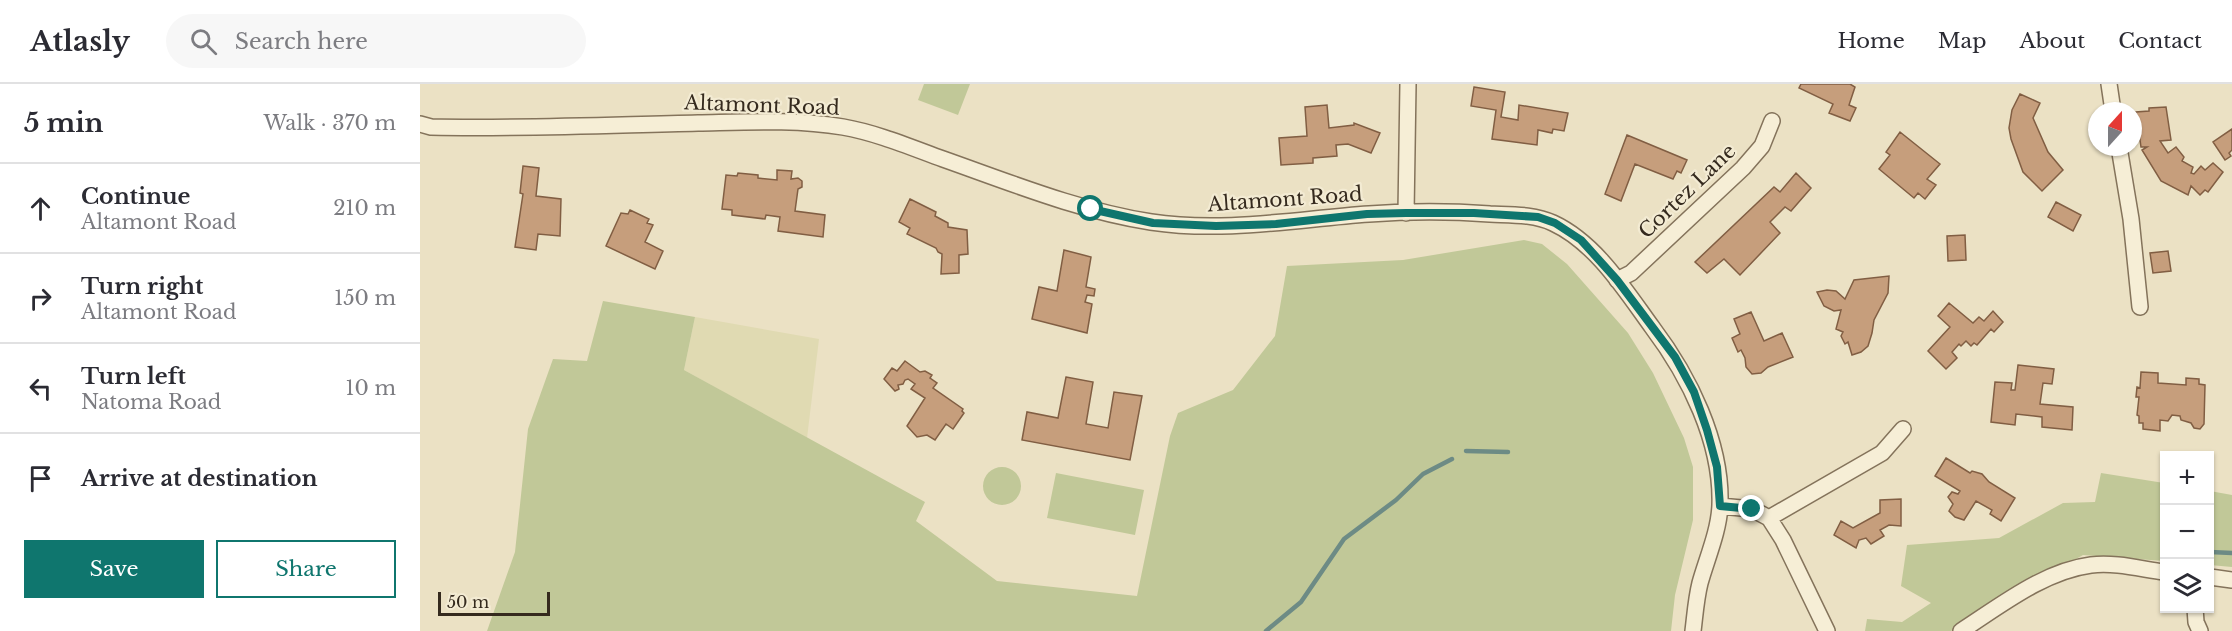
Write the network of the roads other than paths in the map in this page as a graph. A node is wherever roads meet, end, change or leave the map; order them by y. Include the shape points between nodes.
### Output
1 (1408, 84) edge
2 (2109, 84) edge
3 (2112, 102) edge
4 (1772, 121) dead end
5 (420, 124) edge
6 (2120, 156) edge
7 (1406, 213) junction
8 (1617, 280) junction
9 (2140, 307) dead end
10 (1903, 429) dead end
11 (1720, 506) junction
12 (1769, 518) junction
13 (2160, 571) edge
14 (2214, 578) edge
15 (2232, 580) edge
16 (2195, 613) edge
17 (1693, 631) edge
18 (1827, 631) edge
19 (1961, 631) edge
20 (2200, 631) edge

1 - 7 street
2 - 3 street
4 - 8 street, Cortez Lane via 1762,147 1743,168 1631,273
5 - 7 street, Altamont Road via 515,129 818,124 873,135 1091,209 1153,223 1216,226
6 - 9 street
7 - 8 street, Altamont Road via 1538,217 1581,240
8 - 11 street, Altamont Road via 1675,357 1694,392 1717,467
10 - 12 street via 1882,453
11 - 12 street via 1752,509
11 - 17 street, Altamont Road via 1698,588
12 - 18 street
13 - 19 street via 2120,565 2092,565 2067,571
14 - 15 street
16 - 20 street

